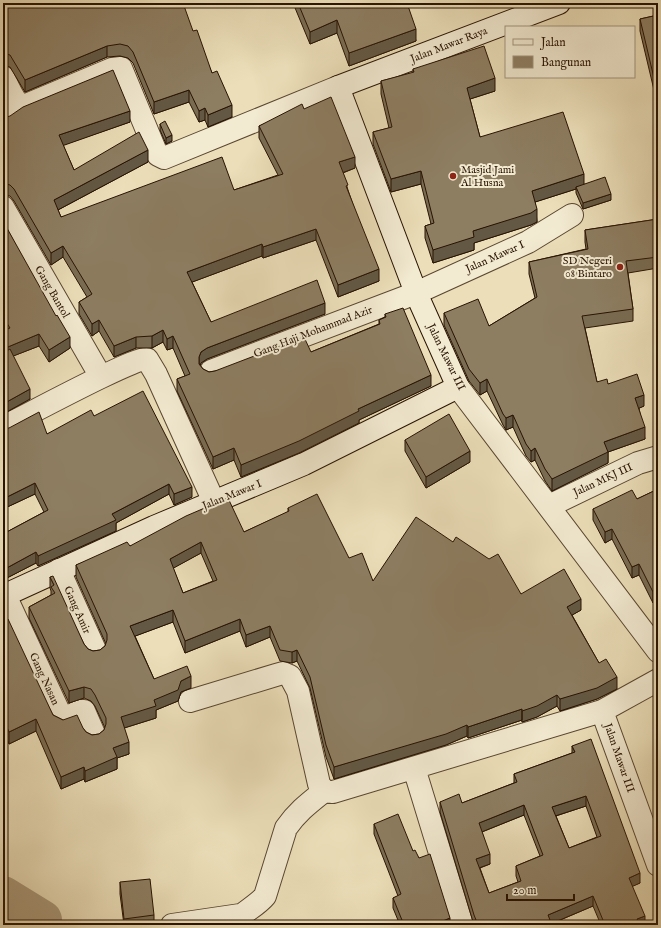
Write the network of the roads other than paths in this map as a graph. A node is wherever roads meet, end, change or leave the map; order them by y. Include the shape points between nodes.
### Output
1 (559, 3) edge
2 (3, 77) edge
3 (338, 87) junction
4 (21, 105) junction
5 (3, 117) edge
6 (3, 207) edge
7 (572, 215) dead end
8 (416, 293) junction
9 (211, 371) edge
10 (101, 377) junction
11 (458, 388) junction
12 (3, 427) edge
13 (658, 457) edge
14 (214, 502) junction
15 (549, 506) junction
16 (59, 570) junction
17 (4, 595) edge
18 (95, 650) edge
19 (658, 651) edge
20 (658, 680) edge
21 (190, 701) dead end
22 (602, 710) junction
23 (94, 734) edge
24 (414, 768) junction
25 (324, 791) junction
26 (658, 865) edge
27 (236, 920) edge
28 (172, 925) edge
29 (462, 925) edge

1 - 3 street, Jalan Mawar Raya
2 - 4 street
3 - 4 street, Jalan Mawar Raya via 164,158 156,152 124,71 120,68
3 - 8 street, Jalan Mawar III
4 - 5 street
6 - 10 street, Gang Bantol
7 - 8 street, Jalan Mawar I via 528,242
8 - 9 street, Gang Haji Mohammad Azir
8 - 11 street, Jalan Mawar III
10 - 12 street
10 - 14 street via 138,360 147,359
11 - 14 street, Jalan Mawar I via 304,464
11 - 15 street, Jalan Mawar III
13 - 15 street, Jalan MKJ III via 638,463
14 - 16 street, Jalan Mawar I
15 - 19 street, Jalan Mawar III
16 - 17 street, Jalan Mawar I
16 - 18 street, Gang Amir
17 - 23 street, Gang Nasan via 60,716 63,719 80,710 84,711
20 - 22 street, Jalan Mawar III
21 - 25 street via 283,673 290,676 298,691 319,784
22 - 24 street
22 - 26 street, Jalan Mawar III
24 - 25 street via 333,792
24 - 29 street
25 - 27 street via 300,810 286,828 265,896
27 - 28 street

